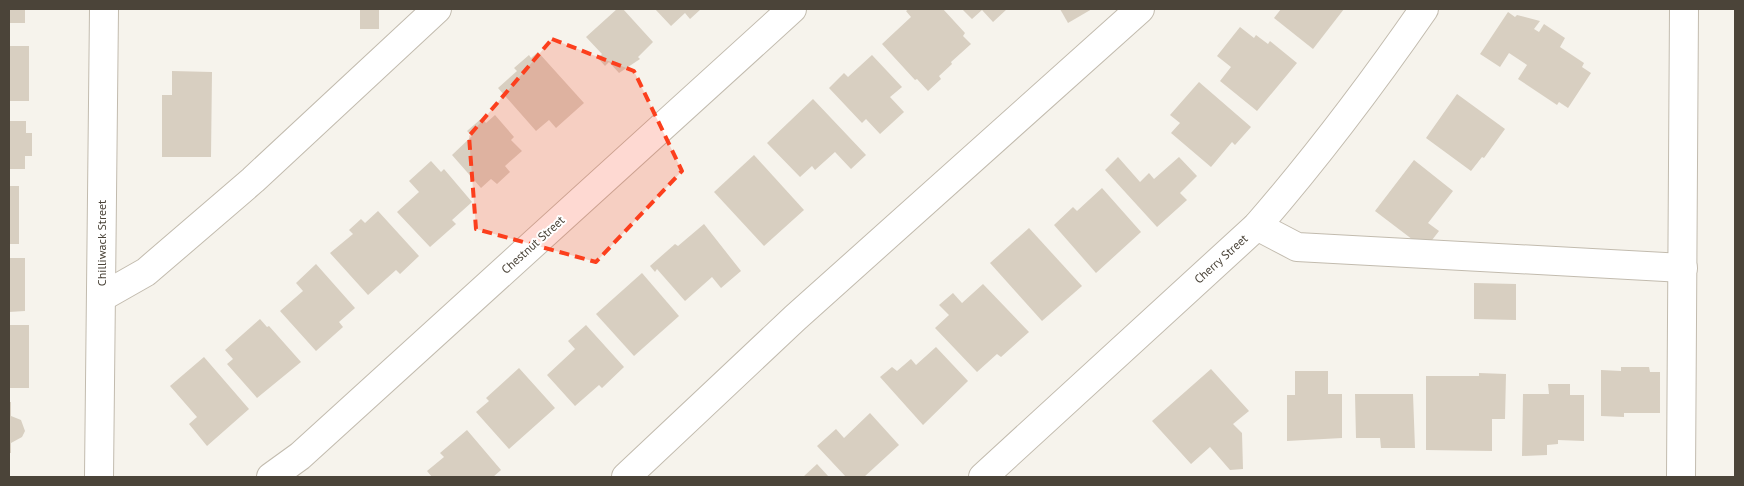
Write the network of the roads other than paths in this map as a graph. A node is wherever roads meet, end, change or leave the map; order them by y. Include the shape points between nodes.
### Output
1 (104, 9) edge
2 (437, 9) edge
3 (792, 9) edge
4 (1140, 9) edge
5 (1424, 9) edge
6 (1684, 9) edge
7 (1257, 226) junction
8 (1683, 268) junction
9 (102, 297) junction
10 (99, 477) edge
11 (271, 477) edge
12 (626, 477) edge
13 (983, 477) edge
14 (1682, 477) edge

1 - 9 street, Chilliwack Street
2 - 9 street via 253,180 146,272
3 - 11 street, Chestnut Street via 300,456
4 - 12 street via 795,318
5 - 7 street, Cherry Street via 1288,191
6 - 8 street
7 - 8 street via 1297,247
7 - 13 street, Cherry Street
8 - 14 street
9 - 10 street, Chilliwack Street

